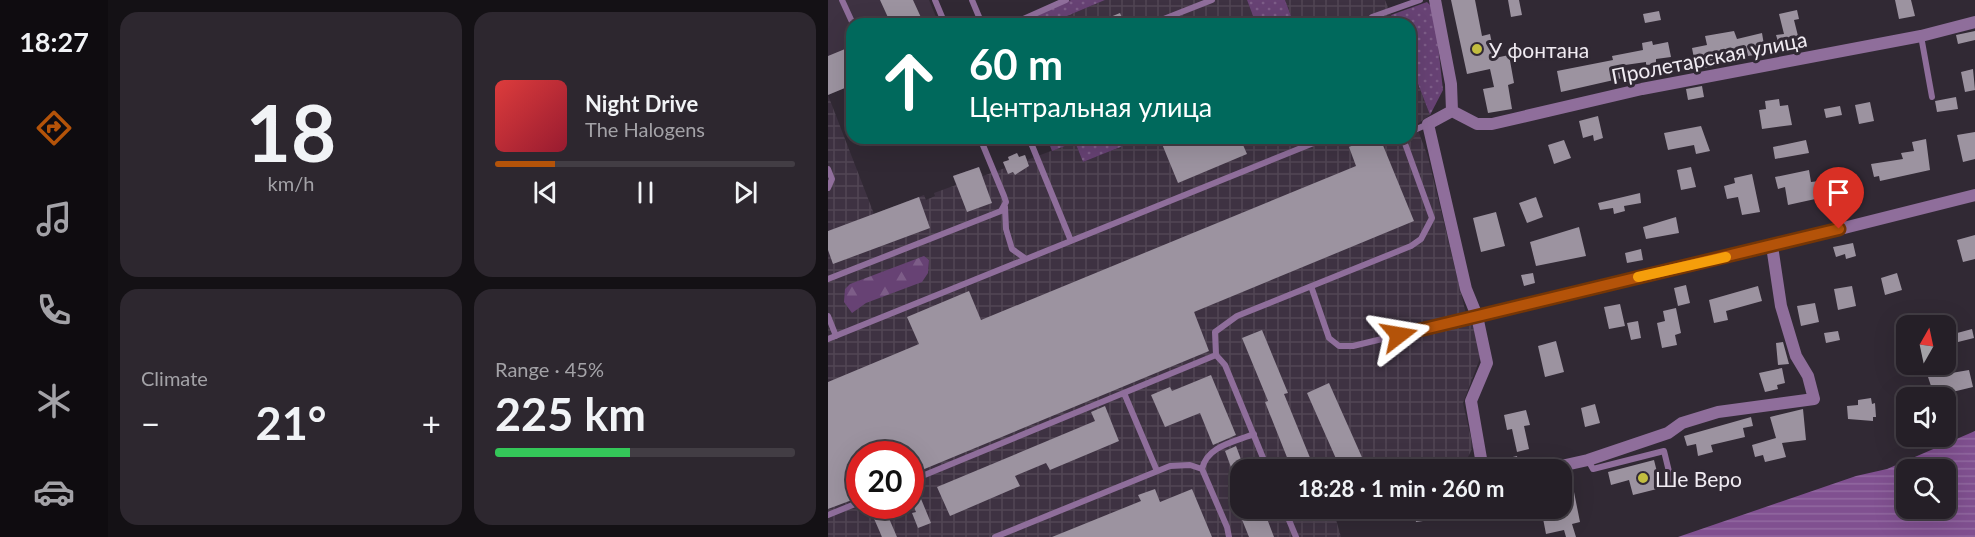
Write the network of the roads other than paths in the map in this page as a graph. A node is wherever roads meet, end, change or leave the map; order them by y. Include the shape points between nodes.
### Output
1 (842, 0) edge
2 (935, 0) edge
3 (972, 0) edge
4 (1066, 0) edge
5 (1212, 0) edge
6 (1420, 0) edge
7 (1435, 0) edge
8 (1372, 17) dead end
9 (850, 18) edge
10 (942, 18) edge
11 (980, 18) edge
12 (1026, 18) edge
13 (1166, 18) edge
14 (1975, 22) edge
15 (1921, 36) junction
16 (1932, 97) dead end
17 (1452, 111) junction
18 (1428, 124) junction
19 (1416, 129) edge
20 (982, 144) edge
21 (1031, 144) edge
22 (1311, 144) edge
23 (1405, 144) edge
24 (828, 169) edge
25 (828, 188) edge
26 (1975, 195) edge
27 (1005, 207) junction
28 (1071, 241) junction
29 (1772, 246) junction
30 (1026, 259) junction
31 (828, 279) edge
32 (1311, 286) junction
33 (828, 316) edge
34 (1477, 316) junction
35 (836, 336) junction
36 (828, 339) edge
37 (1216, 355) junction
38 (1124, 393) junction
39 (1254, 434) junction
40 (1264, 459) edge
41 (1481, 459) edge
42 (1588, 460) junction
43 (1572, 464) edge
44 (1202, 469) junction
45 (1157, 471) junction
46 (924, 475) edge
47 (1672, 484) dead end
48 (846, 508) edge
49 (828, 515) edge
50 (1289, 519) edge
51 (995, 537) edge
52 (1229, 537) edge
53 (1296, 537) edge

1 - 9 lane
2 - 10 lane
3 - 11 lane
4 - 12 lane
5 - 13 lane
6 - 8 lane
7 - 17 street
14 - 15 street, Пролетарская улица
15 - 16 lane
15 - 17 street, Пролетарская улица via 1642,88 1492,124 1477,124
17 - 18 street
18 - 19 lane
18 - 34 street via 1466,289
20 - 27 lane
21 - 28 lane
22 - 28 lane
23 - 32 lane via 1430,208 1428,230 1411,246
24 - 25 lane via 832,179
26 - 29 street
27 - 30 lane via 1012,249
27 - 31 lane
28 - 30 lane
29 - 34 street
29 - 42 street via 1781,306 1814,399 1718,412
30 - 35 lane
32 - 34 lane via 1329,338 1339,346
32 - 37 lane via 1237,316 1215,332
33 - 35 lane
34 - 41 street via 1488,363 1471,400
35 - 36 lane
37 - 38 lane
37 - 39 lane via 1225,365
38 - 45 lane
38 - 46 lane
39 - 40 lane
39 - 44 lane via 1213,451 1204,458
42 - 43 street
42 - 47 lane via 1593,469 1664,451
44 - 45 lane via 1182,465
44 - 52 lane
45 - 51 lane
48 - 49 lane
50 - 53 lane

